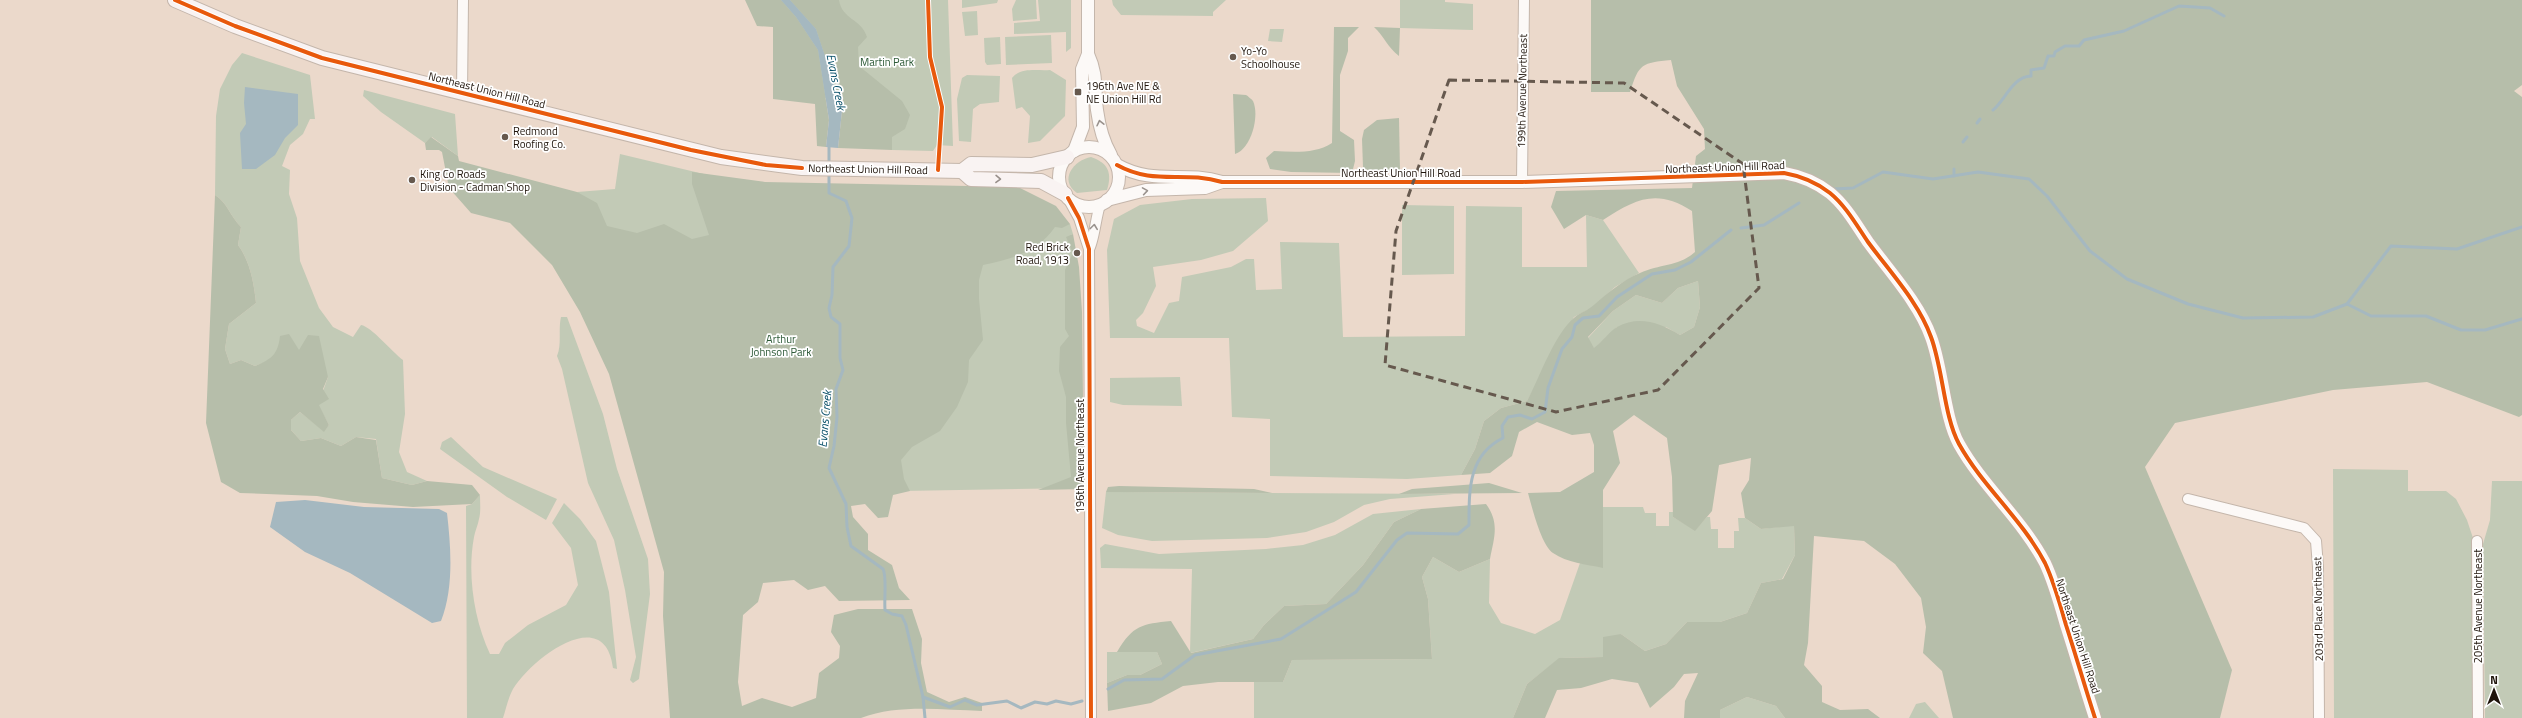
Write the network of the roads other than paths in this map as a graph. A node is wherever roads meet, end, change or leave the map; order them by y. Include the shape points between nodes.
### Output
1 (175, 0) edge
2 (463, 0) edge
3 (1088, 0) edge
4 (1524, 0) edge
5 (1088, 54) junction
6 (462, 94) junction
7 (1070, 154) junction
8 (1115, 162) junction
9 (962, 171) junction
10 (1222, 182) junction
11 (1522, 182) junction
12 (1066, 196) junction
13 (1104, 203) junction
14 (1089, 249) junction
15 (2188, 499) dead end
16 (2477, 541) dead end
17 (1091, 718) edge
18 (2095, 718) edge
19 (2319, 718) edge
20 (2478, 718) edge

1 - 6 main road, Northeast Union Hill Road via 247,31 322,58
2 - 6 street
3 - 5 street
4 - 11 street, 199th Avenue Northeast
5 - 7 street via 1082,70 1083,127
8 -> 5 street via 1100,127 1095,69
6 - 9 main road, Northeast Union Hill Road via 721,157 802,168
7 - 8 street via 1082,148 1095,148 1107,153
7 - 9 main road, Northeast Union Hill Road via 1032,165 971,164
7 - 12 street via 1059,175
8 - 10 street, Northeast Union Hill Road via 1144,176 1205,177
8 - 13 street via 1118,184
9 -> 12 main road, Northeast Union Hill Road via 971,179 1041,181
10 - 11 street, Northeast Union Hill Road
13 -> 10 street, Northeast Union Hill Road via 1146,190 1205,188
11 - 18 street, Northeast Union Hill Road via 1784,173 1800,176 1831,194 1916,307 1931,336 1958,443 1971,464 2030,540 2044,563 2054,585
12 - 13 street via 1083,206
12 - 14 street, 196th Avenue Northeast via 1079,218
14 -> 13 street, 196th Avenue Northeast via 1093,243 1094,223
14 - 17 street, 196th Avenue Northeast
15 - 19 street, 203rd Place Northeast via 2304,528 2316,541
16 - 20 street, 205th Avenue Northeast

